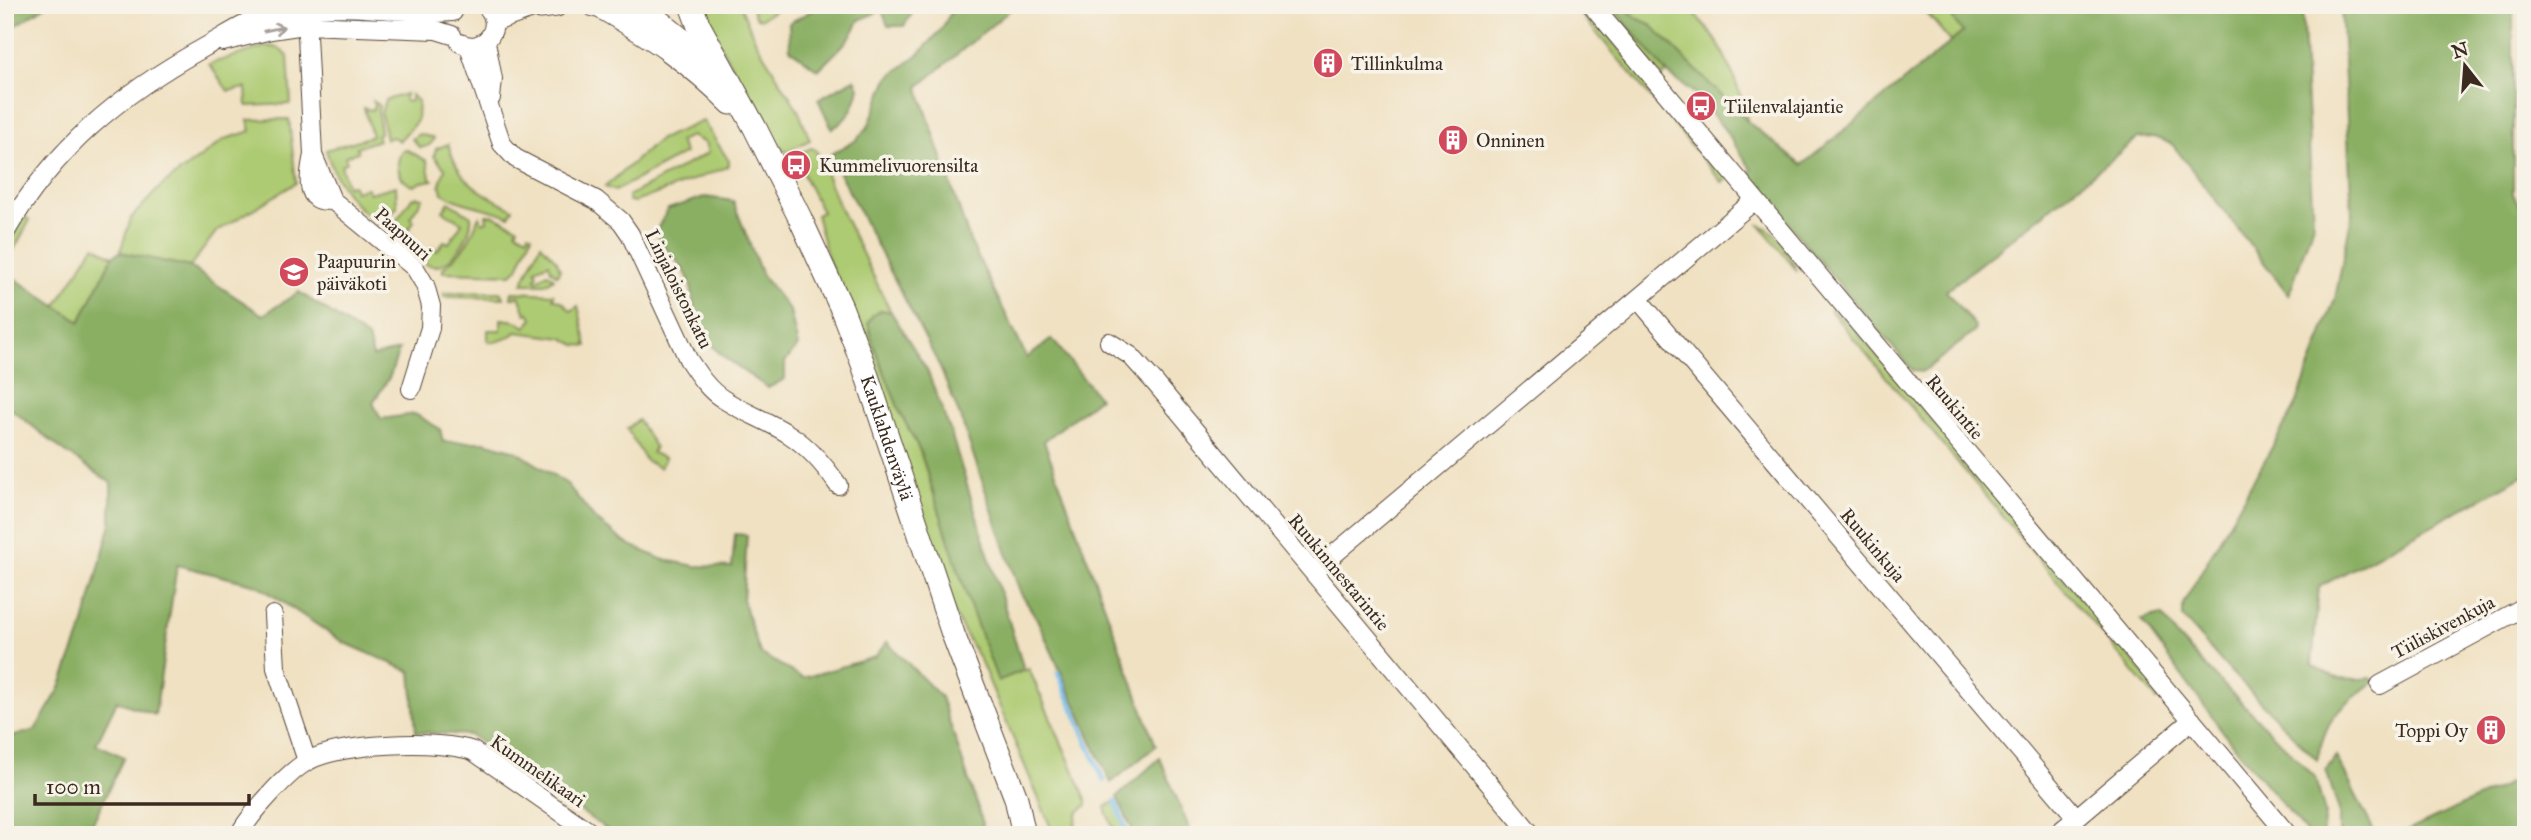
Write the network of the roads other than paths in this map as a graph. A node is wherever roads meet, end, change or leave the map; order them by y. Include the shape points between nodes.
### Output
1 (485, 5) edge
2 (594, 5) edge
3 (659, 5) edge
4 (691, 5) edge
5 (1592, 5) edge
6 (547, 6) edge
7 (639, 6) edge
8 (456, 8) edge
9 (306, 17) junction
10 (495, 22) junction
11 (452, 34) junction
12 (478, 44) junction
13 (732, 89) junction
14 (755, 128) junction
15 (1755, 200) junction
16 (5, 233) edge
17 (1638, 299) junction
18 (1109, 342) dead end
19 (411, 389) dead end
20 (838, 485) dead end
21 (1313, 572) junction
22 (2526, 606) edge
23 (273, 615) dead end
24 (2381, 685) dead end
25 (2192, 720) junction
26 (307, 761) junction
27 (1016, 798) junction
28 (2076, 817) junction
29 (239, 835) edge
30 (594, 835) edge
31 (1024, 835) edge
32 (1037, 835) edge
33 (1532, 835) edge
34 (2056, 835) edge
35 (2288, 835) edge

1 - 10 street
2 - 14 main road via 682,58
3 - 7 main road
4 - 13 main road, Kauklahdenväylä
5 - 15 street, Ruukintie
6 - 10 street
7 - 13 main road, Kauklahdenväylä via 698,51
8 - 9 street via 436,13 333,7
8 - 11 street via 449,23
9 - 11 street
9 - 16 street via 284,11 244,23 129,93 58,158
9 - 19 street, Paapuuri via 313,155 332,200 415,268 431,306 430,328
10 - 12 street via 494,30
11 - 12 street via 456,40
12 - 20 street, Linjaloistonkatu via 489,108 502,144 515,158 610,209 630,234 688,359 705,383 722,399 799,441
13 - 14 main road, Kauklahdenväylä
14 - 27 main road, Kauklahdenväylä via 858,352 953,634
15 - 17 street
15 - 25 street, Ruukintie
17 - 21 street
17 - 28 street, Ruukinkuja
18 - 21 street, Ruukinmestarintie via 1131,356
21 - 33 street, Ruukinmestarintie
22 - 24 street, Tiiliskivenkuja
23 - 26 street via 276,668
25 - 28 street
25 - 35 street, Ruukintie
26 - 29 street, Kummelikaari via 247,819
26 - 30 street, Kummelikaari via 400,743 459,747 494,764
27 - 31 main road, Kauklahdenväylä
27 - 32 main road, Kauklahdenväylä
28 - 34 street

